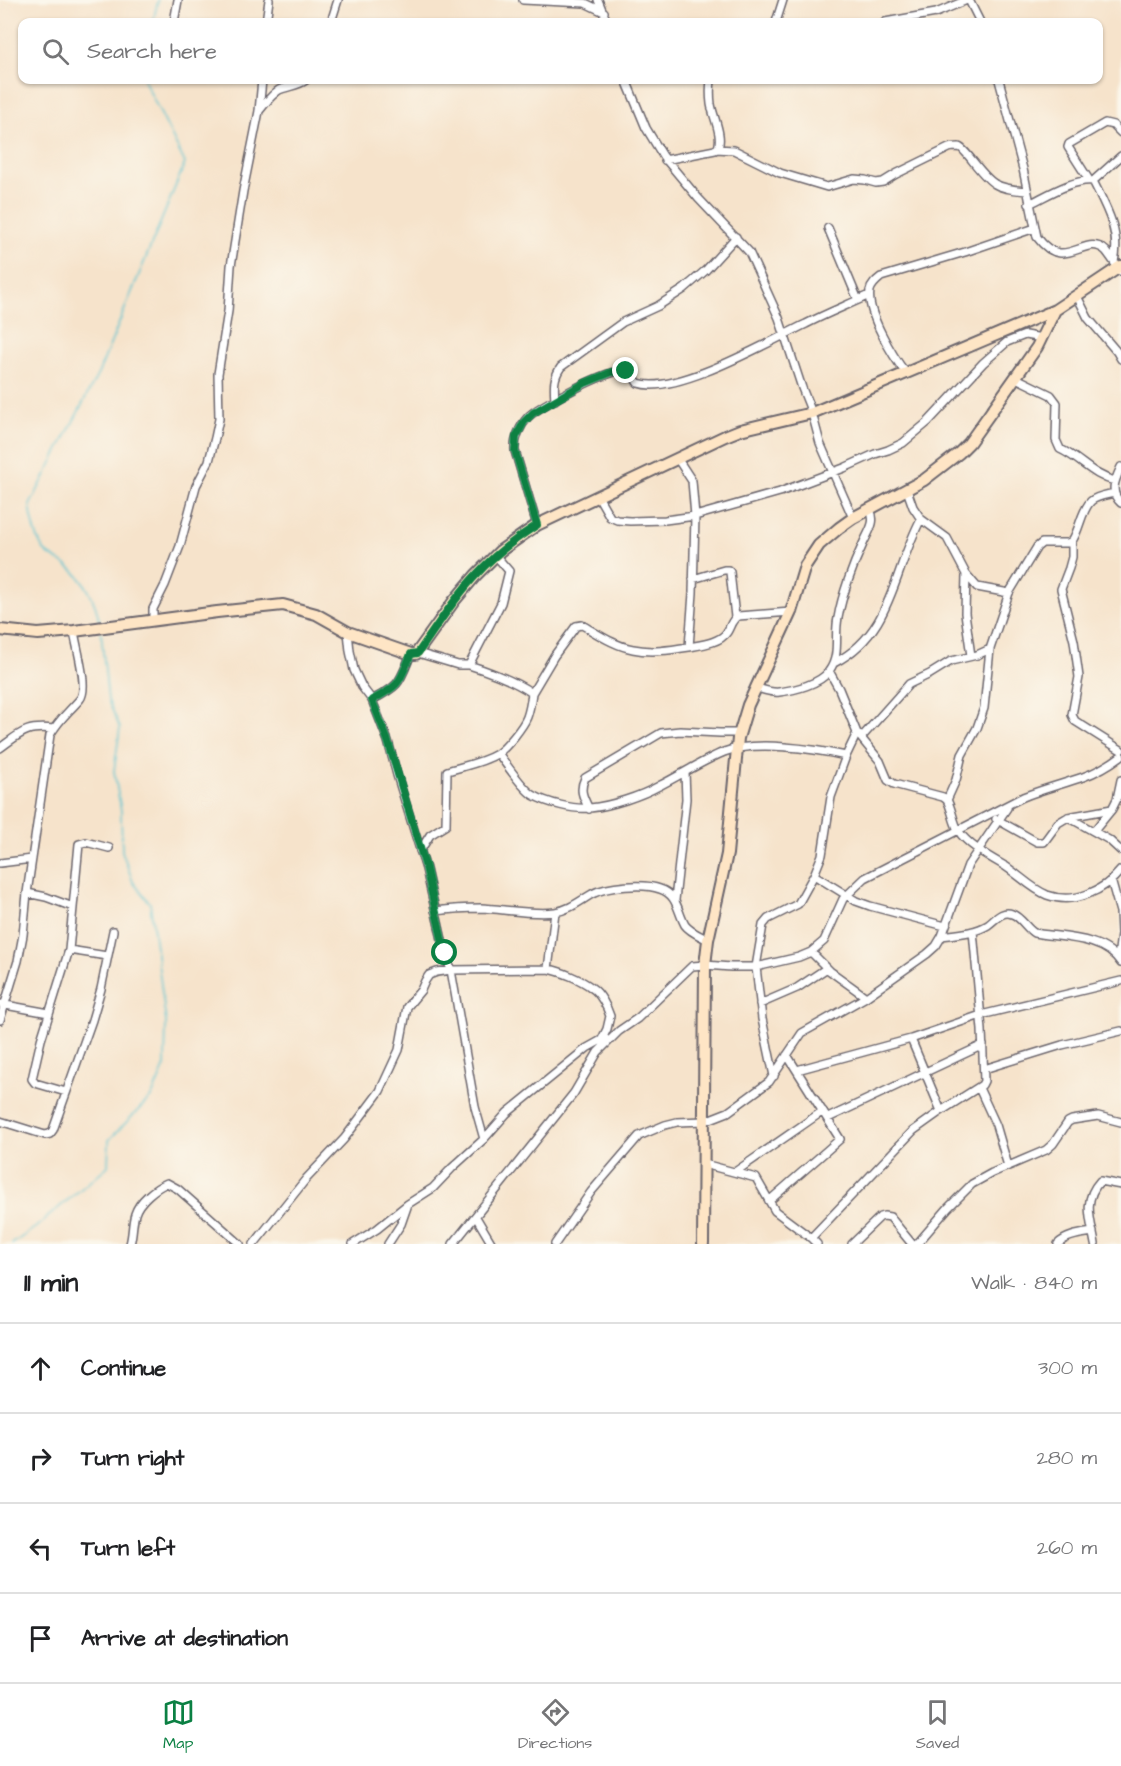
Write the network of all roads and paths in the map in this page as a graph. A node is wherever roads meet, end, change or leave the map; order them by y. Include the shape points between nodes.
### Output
1 (178, 0) edge
2 (269, 0) edge
3 (338, 0) edge
4 (523, 0) edge
5 (598, 0) edge
6 (783, 0) edge
7 (968, 0) edge
8 (604, 12) junction
9 (175, 18) edge
10 (267, 18) edge
11 (332, 18) edge
12 (606, 18) edge
13 (778, 18) edge
14 (905, 18) edge
15 (978, 18) edge
16 (262, 84) edge
17 (300, 84) edge
18 (628, 84) edge
19 (711, 84) edge
20 (1000, 84) edge
21 (259, 111) junction
22 (1121, 133) edge
23 (716, 149) junction
24 (1121, 156) edge
25 (665, 160) junction
26 (1091, 181) junction
27 (1027, 191) junction
28 (1029, 204) junction
29 (828, 228) dead end
30 (1035, 228) junction
31 (736, 237) junction
32 (1119, 267) edge
33 (869, 295) junction
34 (1077, 296) junction
35 (858, 300) junction
36 (1055, 310) junction
37 (785, 334) junction
38 (1042, 338) junction
39 (1121, 358) edge
40 (906, 374) junction
41 (1016, 378) junction
42 (555, 400) junction
43 (812, 413) junction
44 (676, 458) junction
45 (1121, 467) edge
46 (834, 472) junction
47 (1115, 481) junction
48 (907, 490) junction
49 (1114, 493) junction
50 (598, 496) junction
51 (1121, 503) edge
52 (870, 510) junction
53 (695, 516) junction
54 (853, 519) junction
55 (921, 519) junction
56 (537, 525) junction
57 (1072, 541) junction
58 (496, 556) junction
59 (966, 574) junction
60 (693, 579) junction
61 (1009, 593) junction
62 (791, 612) junction
63 (735, 617) junction
64 (153, 621) junction
65 (0, 630) edge
66 (74, 631) junction
67 (348, 632) junction
68 (689, 647) junction
69 (990, 649) junction
70 (414, 653) junction
71 (971, 656) junction
72 (834, 663) junction
73 (469, 665) junction
74 (829, 671) junction
75 (757, 688) junction
76 (532, 693) junction
77 (372, 700) junction
78 (54, 729) junction
79 (739, 733) junction
80 (859, 736) junction
81 (0, 748) edge
82 (736, 749) junction
83 (1121, 750) edge
84 (498, 753) junction
85 (846, 756) junction
86 (1121, 756) edge
87 (685, 772) junction
88 (1121, 780) edge
89 (947, 800) junction
90 (1009, 806) junction
91 (589, 809) junction
92 (1112, 809) junction
93 (988, 816) junction
94 (1068, 817) junction
95 (998, 820) junction
96 (958, 831) junction
97 (1094, 831) junction
98 (109, 848) dead end
99 (978, 850) junction
100 (420, 851) junction
101 (1121, 851) edge
102 (32, 859) junction
103 (0, 863) edge
104 (1121, 870) edge
105 (814, 875) junction
106 (1111, 880) junction
107 (27, 893) junction
108 (846, 896) junction
109 (675, 900) junction
110 (73, 907) junction
111 (435, 911) junction
112 (555, 912) junction
113 (945, 926) junction
114 (113, 931) dead end
115 (973, 931) junction
116 (942, 936) junction
117 (708, 940) junction
118 (69, 950) junction
119 (811, 952) junction
120 (107, 956) junction
121 (1119, 961) edge
122 (705, 965) junction
123 (756, 967) junction
124 (827, 968) junction
125 (548, 969) junction
126 (451, 970) junction
127 (1121, 981) edge
128 (866, 997) junction
129 (760, 1004) junction
130 (3, 1005) edge
131 (49, 1013) junction
132 (981, 1015) junction
133 (0, 1020) edge
134 (1121, 1030) edge
135 (613, 1036) junction
136 (602, 1039) junction
137 (911, 1039) junction
138 (983, 1045) junction
139 (788, 1055) junction
140 (984, 1069) junction
141 (797, 1070) junction
142 (925, 1073) junction
143 (774, 1076) junction
144 (979, 1088) junction
145 (66, 1092) junction
146 (823, 1111) junction
147 (941, 1111) junction
148 (828, 1118) junction
149 (0, 1121) edge
150 (705, 1121) junction
151 (1121, 1122) edge
152 (484, 1139) junction
153 (704, 1164) junction
154 (1008, 1166) junction
155 (735, 1172) junction
156 (1121, 1185) edge
157 (769, 1201) junction
158 (408, 1204) junction
159 (476, 1217) junction
160 (1093, 1232) junction
161 (811, 1238) junction
162 (908, 1242) edge
163 (130, 1244) edge
164 (240, 1244) edge
165 (254, 1244) edge
166 (353, 1244) edge
167 (388, 1244) edge
168 (453, 1244) edge
169 (492, 1244) edge
170 (555, 1244) edge
171 (703, 1244) edge
172 (817, 1244) edge
173 (852, 1244) edge
174 (917, 1244) edge
175 (1058, 1244) edge
176 (1095, 1244) edge

1 - 9 street
2 - 10 street
3 - 11 street
4 - 8 street via 585,3
5 - 8 street
6 - 13 street
7 - 14 street
7 - 15 street
8 - 12 street
16 - 21 street
17 - 21 street via 273,94
18 - 25 street
19 - 23 street via 711,105 720,141
20 - 27 street
21 - 64 street via 231,266 218,374 219,419 180,546 153,609
22 - 26 street via 1105,123 1069,144
23 - 25 street
23 - 27 street via 740,153 780,173 827,187 854,179 883,182 958,147 996,185
24 - 26 street
25 - 31 street
26 - 28 street via 1071,184
26 - 32 street via 1114,221
27 - 28 street
28 - 30 street
29 - 35 street
30 - 32 street via 1037,237 1053,253 1092,246 1105,251
30 - 33 street via 882,277 871,287
31 - 37 street via 748,252
31 - 42 street via 684,289 623,322 561,367 554,383
32 - 34 street
33 - 35 street
33 - 40 street via 880,330
34 - 36 street
34 - 39 street
35 - 37 street
36 - 38 street
36 - 40 street
37 - 42 street via 718,366 662,385 642,385 626,371 620,371 585,383
37 - 43 street
38 - 41 street
38 - 46 street via 1025,335 1007,342 903,443
40 - 43 street
41 - 47 street via 1056,399 1056,440 1060,449 1094,473
41 - 48 street via 969,442
42 - 56 street via 528,417 514,443
43 - 44 street via 740,430
43 - 46 street
44 - 50 street
44 - 53 street via 692,481
45 - 47 street
46 - 53 street
46 - 54 street
47 - 49 street
48 - 52 street
48 - 55 street
49 - 51 street
49 - 57 street via 1091,501
50 - 53 street via 610,517 617,520
50 - 56 street
52 - 54 street
52 - 72 street via 872,524 838,619
53 - 60 street
54 - 62 street via 819,545 805,566
55 - 59 street via 947,538
55 - 72 street via 875,627 855,650
56 - 58 street
57 - 61 street via 1039,544
57 - 83 street via 1072,557 1061,589 1079,677 1072,715 1075,721
58 - 70 street via 454,601
58 - 73 street via 509,571 505,594
59 - 61 street via 977,587
59 - 71 street via 965,613
60 - 63 street via 728,570
60 - 68 street
61 - 69 street
62 - 63 street
62 - 75 street
63 - 68 street via 724,636
64 - 66 street
64 - 67 street via 283,605 316,614
65 - 66 street via 38,634
66 - 78 street via 84,687 82,698
67 - 70 street
67 - 77 street via 354,670
68 - 76 street via 631,649 576,626
69 - 71 street
69 - 89 street via 984,708
70 - 73 street
70 - 77 street via 399,682
71 - 80 street via 951,661 909,684
72 - 74 street
73 - 76 street
74 - 75 street via 806,686 780,692
74 - 80 street
75 - 79 street
76 - 84 street via 526,719
77 - 100 street
78 - 81 street via 32,728
78 - 102 street
79 - 82 street
79 - 91 street via 662,733 585,778 581,793
80 - 85 street
80 - 89 street via 880,761 888,780
82 - 85 street via 782,747
82 - 87 street
82 - 117 street via 726,854
84 - 91 street via 533,795 562,806
84 - 100 street via 447,771 446,825 430,835
85 - 105 street via 831,797 822,855
86 - 90 street via 1083,777 1038,791
87 - 91 street via 657,788
87 - 109 street via 686,799
88 - 92 street
89 - 96 street
90 - 93 street
90 - 95 street
92 - 94 street
92 - 97 street
93 - 95 street
93 - 96 street
94 - 95 street via 1040,843
94 - 97 street
95 - 99 street
96 - 99 street
96 - 108 street via 865,878
97 - 101 street
98 - 110 street via 80,844
99 - 106 street via 1041,892 1057,897 1088,895
99 - 113 street via 963,876
100 - 111 street
102 - 103 street
102 - 107 street
104 - 106 street
105 - 108 street
105 - 123 street via 798,904 765,921
106 - 121 street via 1120,912
107 - 110 street
107 - 130 street via 21,943
108 - 113 street
108 - 119 street via 824,941
109 - 112 street via 658,888 632,886 594,893
109 - 117 street via 689,930
110 - 118 street
111 - 112 street via 481,908
111 - 126 street
112 - 125 street
113 - 116 street
114 - 120 street
115 - 116 street
115 - 121 street via 1005,913 1012,914 1034,933 1097,944
115 - 132 street
116 - 128 street via 927,954
117 - 122 street
118 - 120 street
118 - 131 street
119 - 123 street
119 - 124 street
120 - 145 street via 92,1020
122 - 123 street
122 - 135 street via 692,966 638,1018
122 - 150 street
123 - 129 street
124 - 128 street
124 - 129 street via 797,988
125 - 126 street
125 - 136 street via 597,993 610,1016
126 - 152 street
126 - 165 street via 429,975 407,1007 399,1050 380,1091
127 - 132 street
128 - 139 street via 802,1033
129 - 143 street
130 - 131 street
130 - 133 street
131 - 145 street via 32,1079
132 - 137 street
132 - 138 street
134 - 140 street
135 - 136 street
135 - 159 street via 598,1052 574,1094
136 - 152 street via 507,1113
137 - 141 street
137 - 142 street
138 - 140 street
138 - 142 street
139 - 141 street
139 - 143 street
140 - 144 street via 984,1081
141 - 146 street
142 - 147 street
142 - 148 street
143 - 150 street via 728,1113
144 - 147 street
144 - 154 street via 996,1125
145 - 149 street via 50,1134
146 - 148 street
146 - 155 street
147 - 161 street via 913,1131
148 - 157 street via 839,1141
150 - 153 street
150 - 170 street via 671,1123 639,1136 591,1192
151 - 154 street via 1098,1116 1072,1120 1049,1148
152 - 158 street via 433,1188
153 - 155 street
153 - 171 street
154 - 174 street via 972,1184
155 - 157 street via 756,1178
156 - 160 street via 1098,1182 1089,1200
157 - 161 street via 775,1211
158 - 166 street
158 - 167 street
159 - 168 street
159 - 169 street
160 - 175 street via 1063,1239
160 - 176 street
161 - 172 street
162 - 173 street via 890,1217 884,1216
163 - 164 street via 140,1203 167,1184 178,1189

